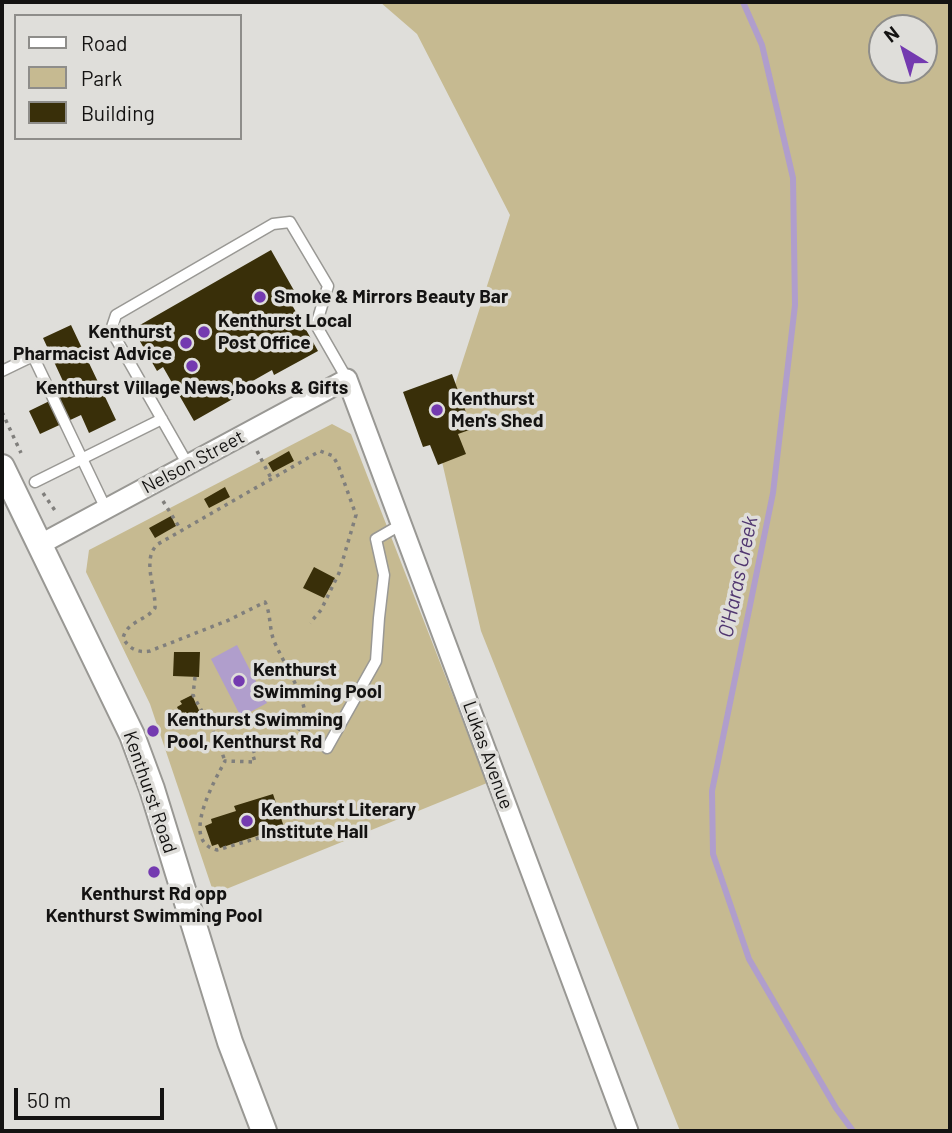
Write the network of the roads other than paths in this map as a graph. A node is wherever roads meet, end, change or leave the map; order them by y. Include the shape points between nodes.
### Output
1 (2, 371) edge
2 (347, 379) junction
3 (162, 419) junction
4 (82, 458) junction
5 (188, 465) junction
6 (2, 467) edge
7 (34, 482) dead end
8 (106, 509) junction
9 (402, 524) junction
10 (39, 545) junction
11 (327, 748) dead end
12 (264, 1131) edge
13 (628, 1131) edge

1 - 4 lane via 33,356
2 - 3 lane via 316,325 328,286 290,222 273,224 116,315 111,330
2 - 5 street, Nelson Street
2 - 9 street, Lukas Avenue
3 - 4 lane
3 - 5 lane
4 - 7 lane
4 - 8 lane
5 - 8 street, Nelson Street
6 - 10 street, Kenthurst Road
8 - 10 street, Nelson Street
9 - 11 lane via 376,539 384,575 376,661
9 - 13 street, Lukas Avenue
10 - 12 street, Kenthurst Road via 132,735 230,1042

